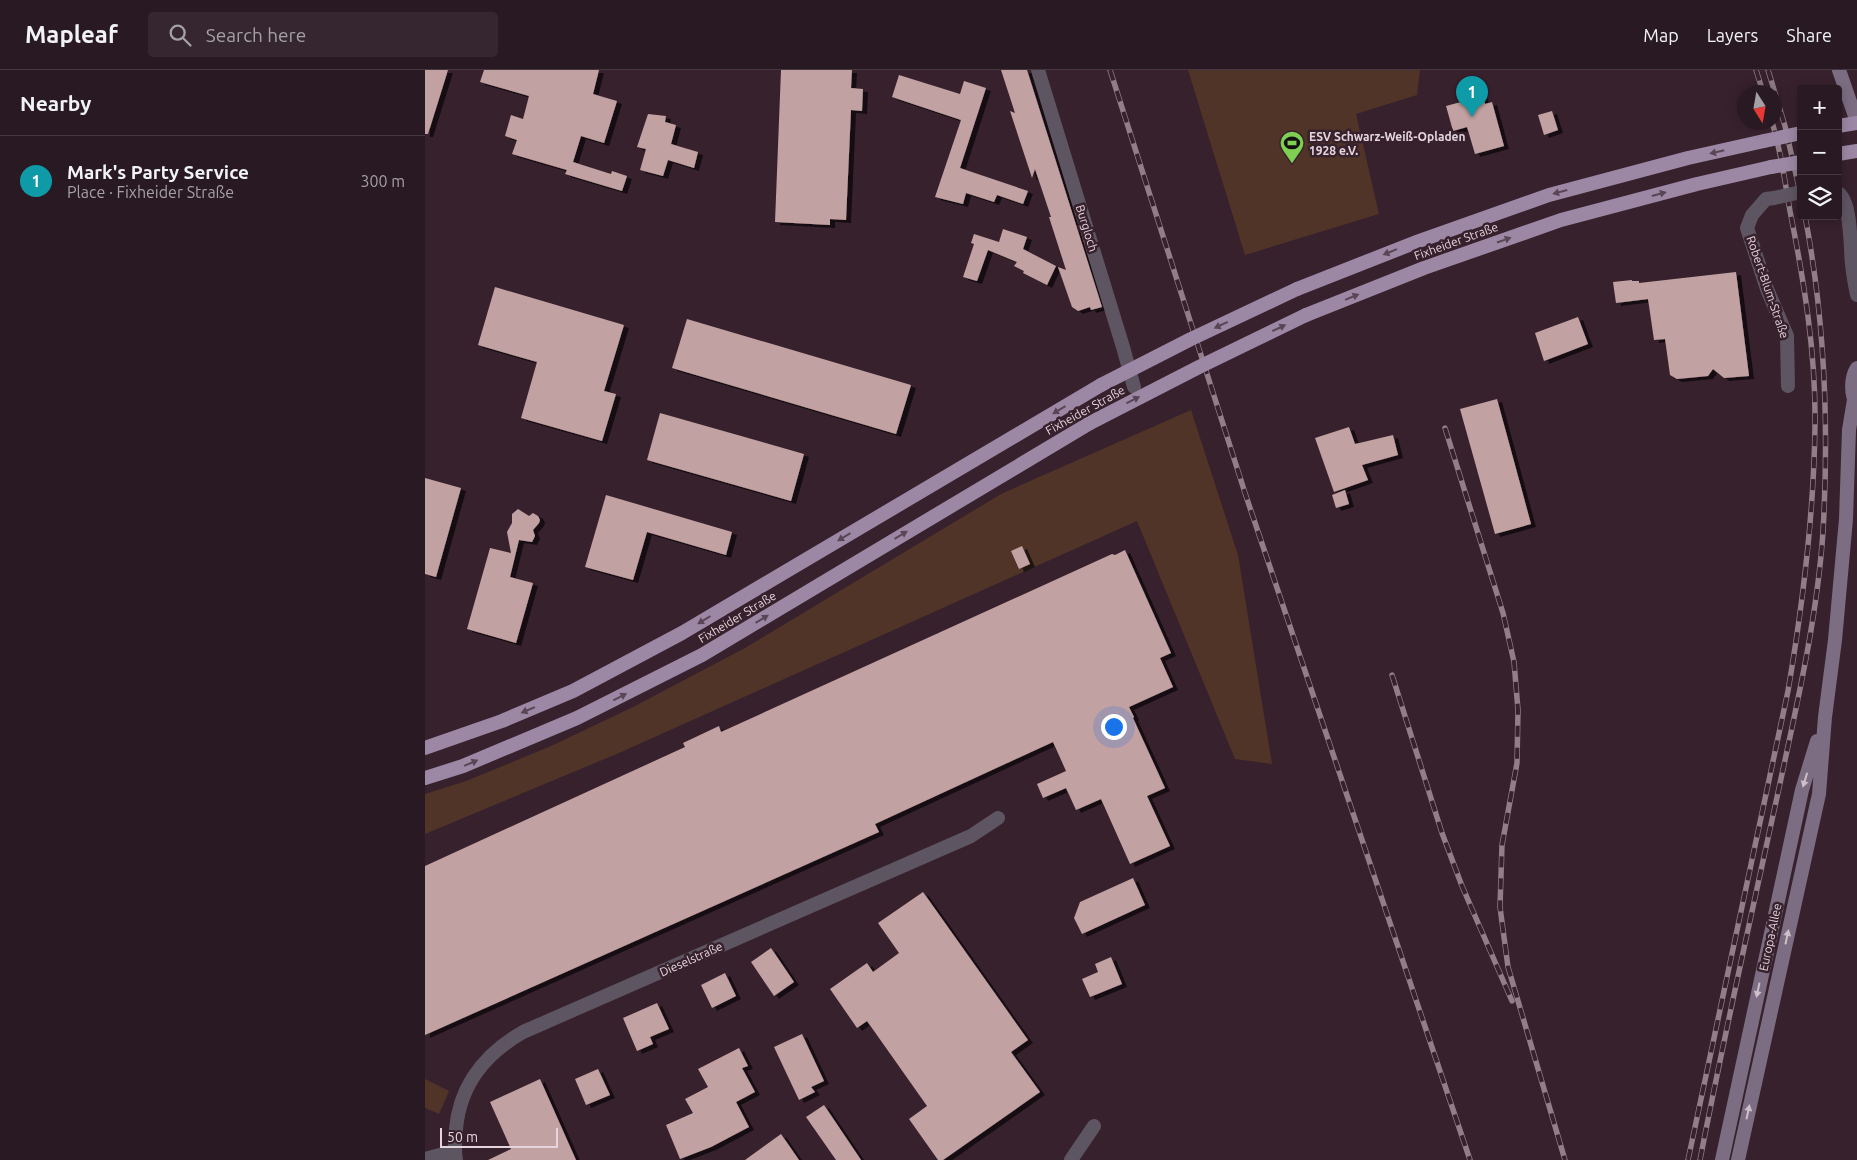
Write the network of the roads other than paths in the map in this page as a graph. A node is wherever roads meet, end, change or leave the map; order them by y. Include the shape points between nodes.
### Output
1 (1038, 70) edge
2 (1839, 70) edge
3 (1857, 123) edge
4 (1842, 126) edge
5 (1797, 134) edge
6 (1797, 163) edge
7 (1797, 193) edge
8 (1842, 195) edge
9 (1857, 295) edge
10 (1857, 368) edge
11 (1788, 386) dead end
12 (1133, 387) dead end
13 (1855, 402) edge
14 (1857, 432) edge
15 (1849, 444) junction
16 (1825, 717) junction
17 (425, 748) edge
18 (425, 778) edge
19 (998, 818) dead end
20 (1094, 1126) dead end
21 (455, 1156) edge
22 (425, 1159) edge
23 (1071, 1160) edge
24 (1722, 1160) edge
25 (1738, 1160) edge

1 - 12 street, Burgloch
2 - 3 main road
3 - 4 highway
5 -> 17 highway, Fixheider Straße, bridge via 1688,158 1549,195 1297,289 1101,385 665,642 573,691 503,721
18 -> 6 highway, Fixheider Straße, bridge via 463,766 577,718 702,655 1090,423 1307,315 1424,268 1561,220 1697,184
7 - 11 street, Robert-Blum-Straße, bridge via 1767,199 1752,215 1747,228 1787,336
8 - 9 street via 1848,213
10 - 13 main road, Europa-Allee via 1852,384
13 - 15 main road, Europa-Allee
14 - 15 main road
15 - 16 main road, Europa-Allee via 1846,519
16 -> 24 main road, Europa-Allee via 1802,790
25 -> 16 main road, Europa-Allee via 1819,794
19 - 21 street, Dieselstraße via 971,836 504,1043 487,1058 466,1090 458,1114
20 - 23 street
21 - 22 street

